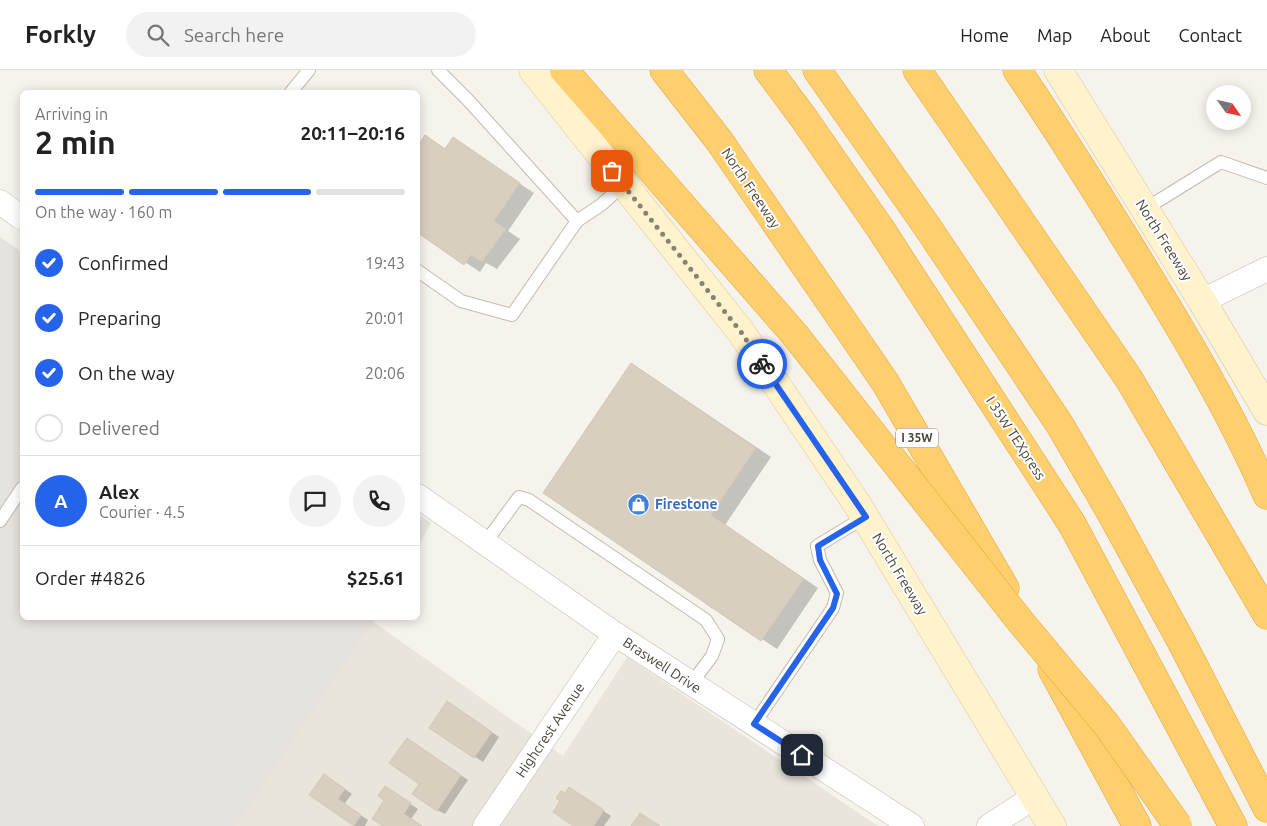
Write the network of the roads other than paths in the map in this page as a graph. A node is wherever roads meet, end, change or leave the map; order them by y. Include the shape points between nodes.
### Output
1 (308, 70) edge
2 (438, 70) edge
3 (533, 70) edge
4 (564, 70) edge
5 (664, 70) edge
6 (768, 70) edge
7 (817, 70) edge
8 (917, 70) edge
9 (1017, 70) edge
10 (1058, 70) edge
11 (293, 90) edge
12 (1267, 178) edge
13 (623, 185) junction
14 (0, 202) edge
15 (1145, 209) junction
16 (20, 217) edge
17 (577, 221) junction
18 (1267, 268) edge
19 (420, 272) edge
20 (1202, 301) junction
21 (1267, 411) edge
22 (20, 491) edge
23 (1267, 495) edge
24 (420, 497) edge
25 (866, 517) junction
26 (0, 521) edge
27 (485, 543) junction
28 (1267, 615) edge
29 (615, 634) junction
30 (691, 684) junction
31 (754, 724) junction
32 (1036, 796) junction
33 (1267, 808) edge
34 (485, 826) edge
35 (912, 826) edge
36 (990, 826) edge
37 (1052, 826) edge
38 (1137, 826) edge
39 (1178, 826) edge
40 (1233, 826) edge

1 - 11 lane
2 - 17 lane
3 - 13 main road, North Freeway
4 - 39 highway, bridge via 796,335 1020,621 1106,724
5 - 38 highway, North Freeway / I 35W via 720,142 885,382 1044,656
6 - 40 highway, I 35W TEXpress via 880,228 1072,524
7 - 33 highway via 920,216 1060,425 1162,607
8 - 28 highway via 1129,379
9 - 23 highway via 1063,137 1175,320 1250,454
10 - 15 main road, North Freeway
12 - 15 lane via 1221,162
13 - 17 lane
13 - 25 main road, North Freeway via 741,332
14 - 16 street
15 - 20 main road, North Freeway
17 - 19 lane via 512,315 461,301
18 - 20 street
20 - 21 main road, North Freeway
22 - 26 lane
24 - 27 street, Braswell Drive
25 - 31 lane via 818,546 820,560 837,594 833,608
25 - 32 main road, North Freeway
27 - 29 street, Braswell Drive
27 - 30 lane via 519,497 529,500 706,620 718,639 712,656
29 - 30 street, Braswell Drive
29 - 34 street, Highcrest Avenue
30 - 31 street, Braswell Drive
31 - 35 street, Braswell Drive
32 - 36 street
32 - 37 main road, North Freeway

